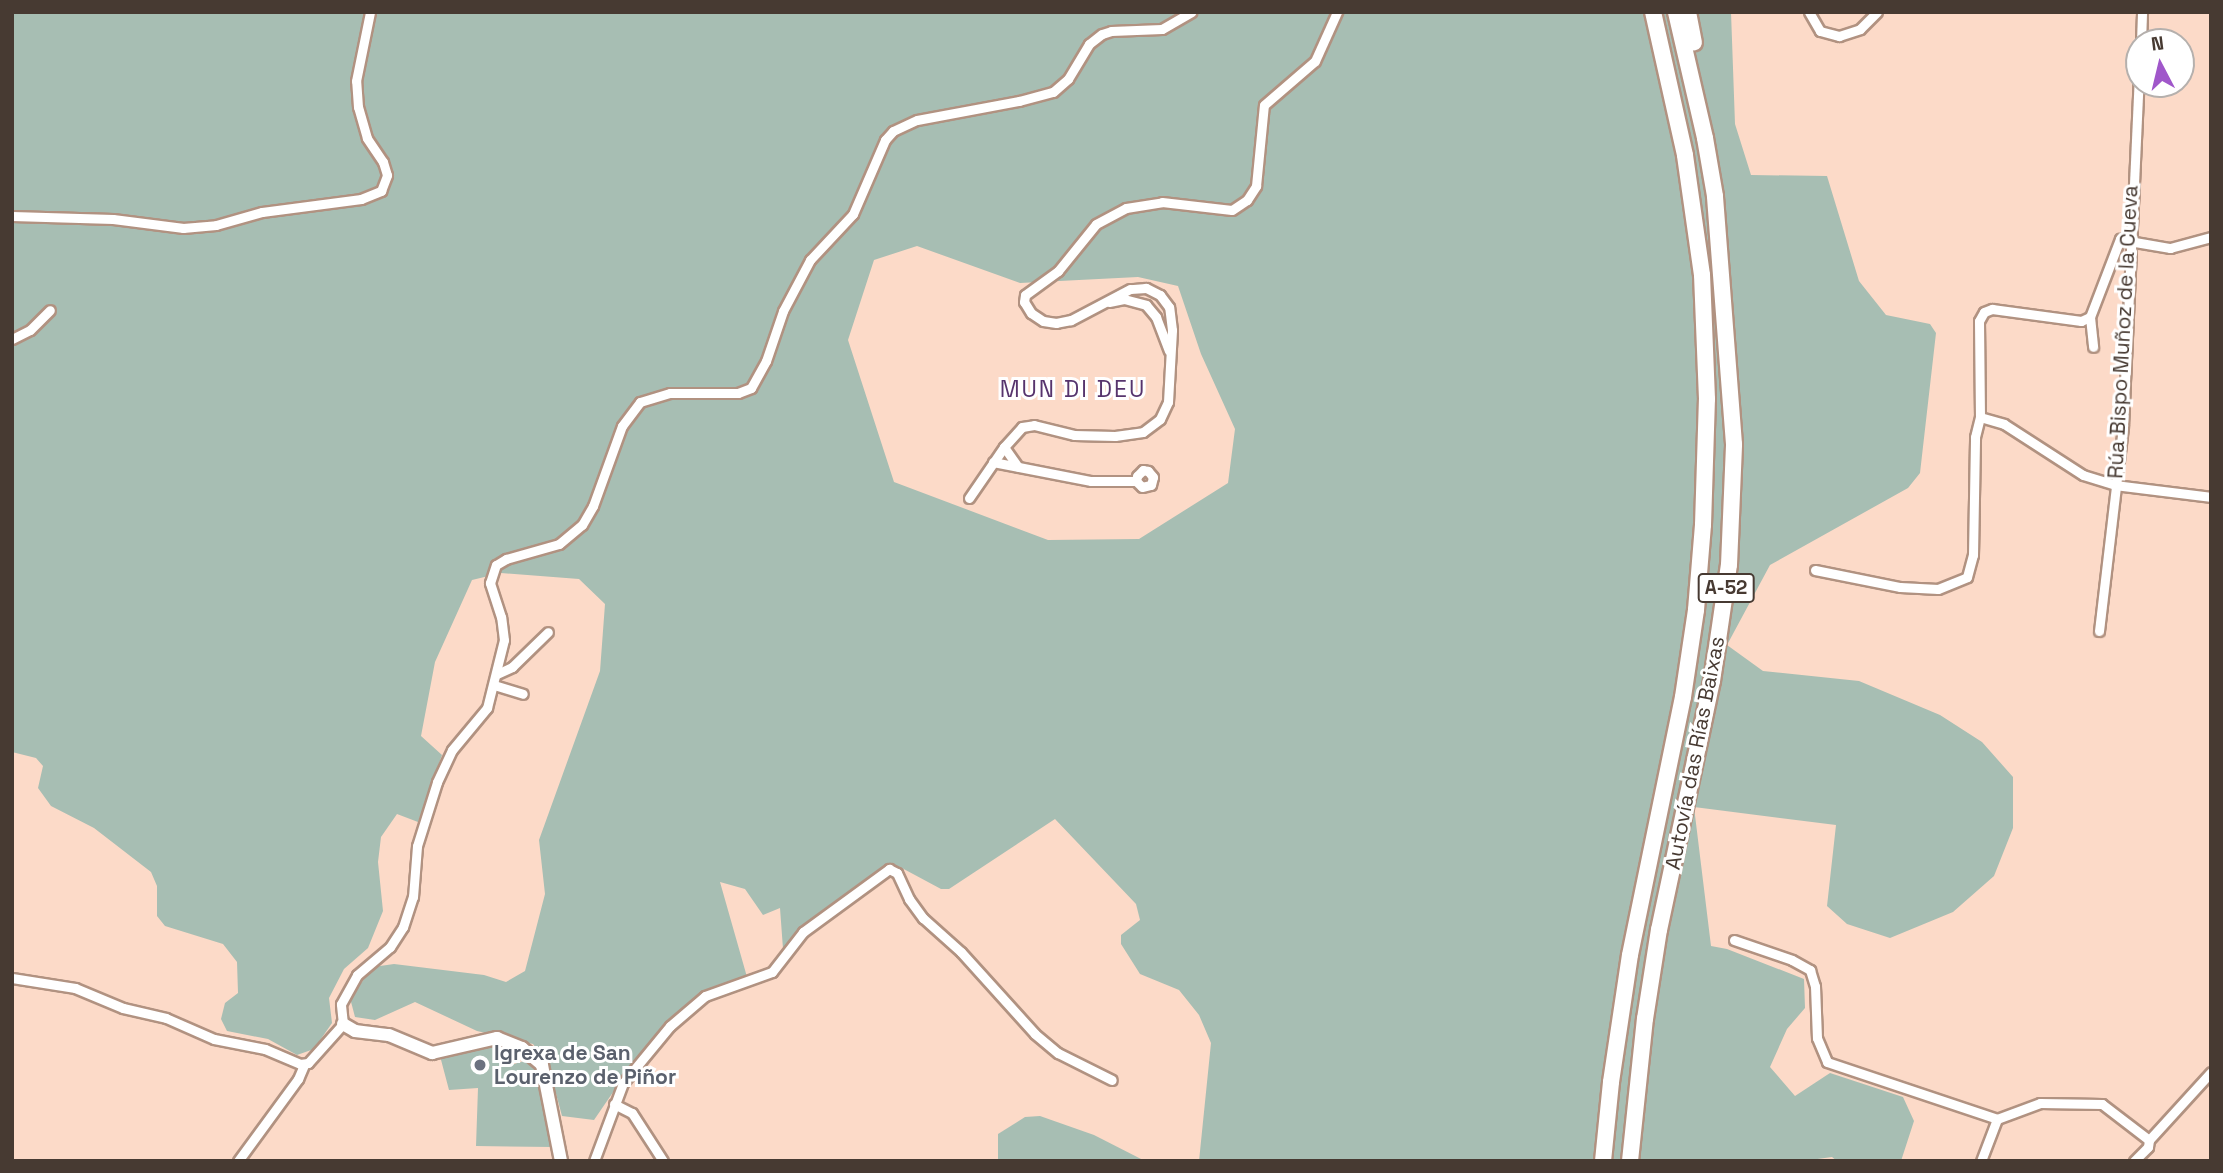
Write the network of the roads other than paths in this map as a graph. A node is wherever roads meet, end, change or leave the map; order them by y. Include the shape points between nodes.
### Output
1 (370, 12) edge
2 (1191, 12) edge
3 (1337, 12) edge
4 (1653, 12) edge
5 (1676, 12) edge
6 (1688, 12) edge
7 (1809, 12) edge
8 (1877, 12) edge
9 (2138, 98) edge
10 (1715, 196) junction
11 (12, 216) edge
12 (2211, 237) edge
13 (2129, 239) junction
14 (1154, 291) junction
15 (1146, 305) junction
16 (1094, 308) junction
17 (50, 310) dead end
18 (2090, 317) junction
19 (12, 339) edge
20 (2093, 347) dead end
21 (1169, 354) junction
22 (1980, 417) junction
23 (1003, 447) junction
24 (993, 462) junction
25 (1018, 467) junction
26 (1136, 481) dead end
27 (2115, 485) junction
28 (2211, 497) edge
29 (969, 498) dead end
30 (1815, 570) dead end
31 (2099, 631) dead end
32 (548, 632) dead end
33 (497, 674) junction
34 (494, 685) junction
35 (523, 694) dead end
36 (1734, 940) dead end
37 (12, 978) edge
38 (343, 1024) junction
39 (304, 1065) junction
40 (2211, 1072) edge
41 (1112, 1080) dead end
42 (614, 1104) junction
43 (1997, 1119) junction
44 (2149, 1140) junction
45 (237, 1161) edge
46 (561, 1161) edge
47 (594, 1161) edge
48 (663, 1161) edge
49 (1603, 1161) edge
50 (1630, 1161) edge
51 (1981, 1161) edge
52 (2134, 1161) edge

1 - 11 street via 356,81 367,138 387,175 381,191 361,200 283,208 216,225 183,228 123,219
2 - 33 street via 1162,29 1102,34 1053,92 917,120 889,135 853,214 810,260 751,388 738,393 670,393 640,402 618,433 593,506 582,524 559,544 506,559 492,570 491,589 504,632
3 - 16 street via 1315,61 1262,109 1256,186 1247,200 1232,211 1162,202 1126,208 1096,224 1058,271 1023,299 1034,315 1052,323
4 - 49 highway, Autovía das Rías Baixas / A-52 via 1685,155 1702,275 1707,399 1703,525 1683,697 1630,956
5 - 10 highway, Autovía das Rías Baixas / A-52
6 - 10 highway via 1713,138
7 - 8 street via 1820,31 1839,36 1860,29
9 - 13 street, Rúa Bispo Muñoz de la Cueva
10 - 50 highway, Autovía das Rías Baixas / A-52 via 1734,444 1729,565 1712,681 1659,930
12 - 13 street via 2171,248
13 - 18 street via 2120,239
13 - 27 street, Rúa Bispo Muñoz de la Cueva via 2123,426
14 - 15 street via 1147,295
14 - 16 street via 1130,289
14 - 21 street via 1169,307
15 - 16 street via 1124,299
15 - 21 street via 1156,317
17 - 19 street via 30,330
18 - 20 street
18 - 22 street via 2081,321 1992,309 1984,312 1979,321
21 - 23 street via 1168,402 1149,429 1096,437 1030,425 1018,429
22 - 27 street via 2004,424 2083,475
22 - 30 street via 1975,437 1973,555 1967,577 1938,589 1900,587
23 - 24 street
23 - 25 street
24 - 25 street
24 - 29 street
25 - 26 street via 1091,481
27 - 28 street
27 - 31 street, Rúa Bispo Muñoz de la Cueva
32 - 33 street via 512,667
33 - 34 street
34 - 35 street
34 - 38 street via 485,713 452,750 428,805 417,846 411,906 403,927 390,947 348,989 340,1011
36 - 43 street via 1810,971 1817,1038 1827,1062
37 - 39 street via 75,988 214,1039 265,1049
38 - 39 street
38 - 46 street via 355,1031 389,1035 426,1052 497,1038 523,1048 542,1065
39 - 45 street
40 - 44 street
41 - 42 street via 1058,1053 1035,1034 961,952 923,918 897,873 889,869 803,932 772,972 713,992 685,1011 623,1083
42 - 47 street
42 - 48 street via 632,1113
43 - 44 street via 2040,1103 2102,1104
43 - 51 street
44 - 52 street

